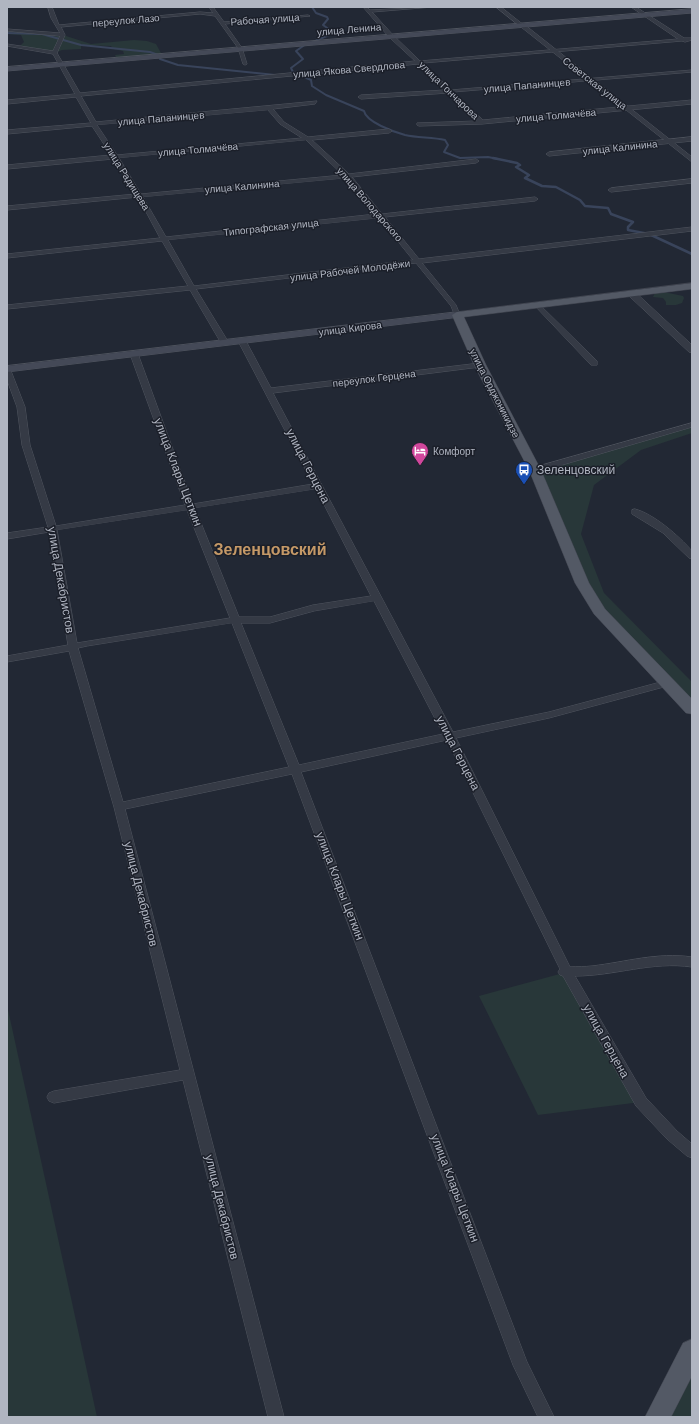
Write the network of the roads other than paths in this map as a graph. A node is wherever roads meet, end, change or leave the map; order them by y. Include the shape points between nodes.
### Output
1 (50, 7) edge
2 (212, 7) edge
3 (365, 7) edge
4 (431, 7) edge
5 (498, 7) edge
6 (633, 7) edge
7 (369, 11) junction
8 (692, 12) edge
9 (646, 15) junction
10 (218, 16) junction
11 (308, 16) dead end
12 (223, 22) junction
13 (58, 26) junction
14 (523, 26) junction
15 (7, 30) edge
16 (63, 35) junction
17 (391, 36) junction
18 (692, 39) edge
19 (684, 40) junction
20 (7, 45) edge
21 (692, 45) edge
22 (240, 48) junction
23 (554, 51) junction
24 (54, 53) junction
25 (422, 63) junction
26 (245, 64) dead end
27 (61, 65) junction
28 (7, 69) edge
29 (692, 71) edge
30 (591, 80) junction
31 (451, 91) junction
32 (78, 95) junction
33 (361, 97) dead end
34 (7, 102) edge
35 (315, 102) dead end
36 (692, 102) edge
37 (269, 108) junction
38 (628, 109) junction
39 (482, 122) junction
40 (94, 124) junction
41 (419, 124) dead end
42 (389, 131) dead end
43 (7, 132) edge
44 (308, 139) junction
45 (692, 139) edge
46 (669, 142) junction
47 (549, 154) dead end
48 (115, 157) junction
49 (692, 160) edge
50 (476, 161) dead end
51 (7, 167) edge
52 (348, 176) junction
53 (692, 181) edge
54 (611, 190) dead end
55 (140, 196) junction
56 (535, 199) dead end
57 (7, 208) edge
58 (382, 216) junction
59 (692, 229) edge
60 (165, 239) junction
61 (7, 256) edge
62 (419, 262) junction
63 (692, 286) edge
64 (192, 288) junction
65 (631, 293) junction
66 (538, 305) junction
67 (7, 307) edge
68 (457, 315) junction
69 (242, 341) junction
70 (225, 343) junction
71 (692, 350) edge
72 (134, 354) junction
73 (594, 363) dead end
74 (480, 365) junction
75 (7, 370) edge
76 (268, 391) junction
77 (692, 425) edge
78 (535, 470) junction
79 (318, 486) junction
80 (190, 507) junction
81 (635, 512) dead end
82 (53, 530) junction
83 (7, 536) edge
84 (692, 556) edge
85 (377, 598) junction
86 (236, 620) junction
87 (73, 647) junction
88 (7, 659) edge
89 (668, 683) junction
90 (692, 709) edge
91 (450, 737) junction
92 (295, 769) junction
93 (118, 807) junction
94 (692, 962) edge
95 (566, 972) junction
96 (187, 1074) junction
97 (54, 1097) dead end
98 (692, 1152) edge
99 (692, 1351) edge
100 (276, 1417) edge
101 (546, 1417) edge
102 (658, 1417) edge

1 - 13 street
2 - 10 street
3 - 7 street, улица Гончарова
4 - 7 street
5 - 14 street, Советская улица
6 - 9 street
7 - 17 street, улица Гончарова
8 - 9 main road, улица Ленина
9 - 14 main road, улица Ленина
9 - 19 street
10 - 12 street
10 - 13 street, переулок Лазо via 200,13
11 - 12 street, Рабочая улица
12 - 22 street
13 - 16 street
14 - 17 main road, улица Ленина
14 - 23 street, Советская улица
15 - 16 street
16 - 24 street
17 - 22 main road, улица Ленина
17 - 25 street, улица Гончарова
18 - 19 street, улица Якова Свердлова
19 - 21 street
19 - 23 street, улица Якова Свердлова
20 - 24 street
22 - 26 street
22 - 27 main road, улица Ленина
23 - 25 street, улица Якова Свердлова
23 - 30 street, Советская улица
24 - 27 street, улица Радищева
25 - 31 street, улица Гончарова
25 - 32 street, улица Якова Свердлова
27 - 28 main road, улица Ленина
27 - 32 street, улица Радищева
29 - 30 street, улица Папанинцев
30 - 31 street, улица Папанинцев
30 - 38 street, Советская улица
31 - 33 street, улица Папанинцев
31 - 39 street, улица Гончарова
32 - 34 street, улица Якова Свердлова
32 - 40 street, улица Радищева
35 - 37 street, улица Папанинцев
36 - 38 street, улица Толмачёва
37 - 40 street, улица Папанинцев
37 - 44 street, улица Володарского via 282,123
38 - 39 street, улица Толмачёва
38 - 46 street, Советская улица
39 - 41 street, улица Толмачёва
40 - 43 street, улица Папанинцев
40 - 48 street, улица Радищева
42 - 44 street, улица Толмачёва
44 - 48 street, улица Толмачёва
44 - 52 street, улица Володарского
45 - 46 street, улица Калинина
46 - 47 street, улица Калинина
46 - 49 street, Советская улица
48 - 51 street, улица Толмачёва
48 - 55 street, улица Радищева
50 - 52 street, улица Калинина
52 - 55 street, улица Калинина
52 - 58 street, улица Володарского
53 - 54 street
55 - 57 street, улица Калинина
55 - 60 street, улица Радищева
56 - 58 street, Типографская улица
58 - 60 street, Типографская улица
58 - 62 street, улица Володарского
59 - 62 street, улица Рабочей Молодёжи
60 - 61 street, Типографская улица
60 - 64 street, улица Радищева
62 - 64 street, улица Рабочей Молодёжи
62 - 68 street, улица Володарского via 454,306
63 - 65 main road, улица Кирова
64 - 67 street, улица Рабочей Молодёжи
64 - 70 street, улица Радищева
65 - 66 main road, улица Кирова
65 - 71 street
66 - 68 main road, улица Кирова
66 - 73 street
68 - 69 main road, улица Кирова
68 - 74 main road, улица Орджоникидзе
69 - 70 main road, улица Кирова
69 - 76 street, улица Герцена
70 - 72 main road, улица Кирова
72 - 75 main road, улица Кирова
72 - 80 street, улица Клары Цеткин
74 - 76 street, переулок Герцена
74 - 78 main road, улица Орджоникидзе
75 - 82 street, улица Декабристов via 21,407 26,445
76 - 79 street, улица Герцена
77 - 78 street
78 - 89 main road, улица Орджоникидзе via 582,583 596,606
79 - 80 street
79 - 85 street, улица Герцена
80 - 82 street
80 - 86 street, улица Клары Цеткин
81 - 84 street via 680,541
82 - 83 street
82 - 87 street, улица Декабристов
85 - 86 street via 313,608 270,620
85 - 91 street, улица Герцена
86 - 87 street
86 - 92 street, улица Клары Цеткин
87 - 88 street
87 - 93 street, улица Декабристов
89 - 90 main road, улица Орджоникидзе
89 - 91 street via 550,715
91 - 92 street
91 - 95 street, улица Герцена
92 - 93 street
92 - 101 street, улица Клары Цеткин via 521,1365
93 - 96 street, улица Декабристов
94 - 95 street via 680,959 654,961
95 - 98 street, улица Герцена via 641,1102
96 - 97 street
96 - 100 street, улица Декабристов
99 - 102 main road

